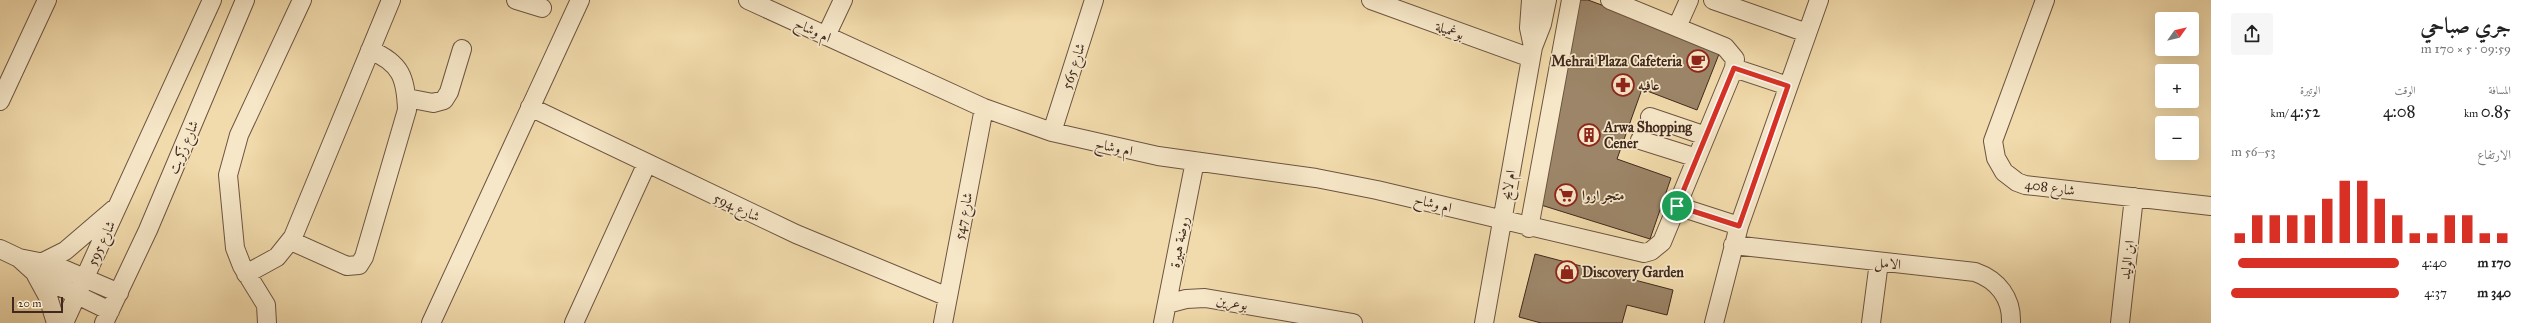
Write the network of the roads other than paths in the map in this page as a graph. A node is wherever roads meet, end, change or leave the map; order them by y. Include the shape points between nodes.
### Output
1 (212, 0) edge
2 (245, 0) edge
3 (302, 0) edge
4 (391, 0) edge
5 (516, 0) edge
6 (580, 0) edge
7 (748, 0) edge
8 (843, 0) edge
9 (1094, 0) edge
10 (1531, 0) edge
11 (1547, 0) edge
12 (1571, 0) edge
13 (1610, 0) edge
14 (1688, 0) edge
15 (1713, 0) edge
16 (1819, 0) edge
17 (2045, 0) edge
18 (41, 2) edge
19 (1383, 2) edge
20 (542, 8) dead end
21 (1677, 27) junction
22 (1807, 33) junction
23 (826, 36) junction
24 (462, 49) dead end
25 (370, 50) junction
26 (1532, 52) junction
27 (1734, 68) junction
28 (1788, 86) junction
29 (407, 98) junction
30 (0, 101) edge
31 (530, 107) junction
32 (984, 108) junction
33 (1650, 117) dead end
34 (1052, 132) junction
35 (1706, 136) junction
36 (1640, 140) dead end
37 (1697, 158) junction
38 (1195, 162) junction
39 (647, 164) junction
40 (2134, 197) junction
41 (118, 206) junction
42 (1677, 206) junction
43 (2211, 206) edge
44 (1502, 220) junction
45 (1739, 226) junction
46 (1529, 228) junction
47 (291, 241) junction
48 (1733, 245) junction
49 (0, 249) edge
50 (1879, 262) junction
51 (39, 268) junction
52 (246, 274) junction
53 (85, 279) junction
54 (1172, 279) junction
55 (118, 293) junction
56 (77, 295) junction
57 (948, 297) junction
58 (1205, 298) junction
59 (1167, 304) junction
60 (107, 317) edge
61 (56, 323) edge
62 (64, 323) edge
63 (267, 323) edge
64 (431, 323) edge
65 (574, 323) edge
66 (943, 323) edge
67 (1163, 323) edge
68 (1353, 323) edge
69 (1484, 323) edge
70 (1714, 323) edge
71 (1871, 323) edge
72 (2011, 323) edge
73 (2120, 323) edge

1 - 41 street
2 - 55 street, شارع زكريت via 155,215
3 - 52 street via 238,135 230,161 228,189 234,243
4 - 25 street
5 - 20 street
6 - 31 street
7 - 23 street, ام وشاح
8 - 23 street
9 - 34 street, شارع 565
10 - 26 street, ام لايح via 1529,28
11 - 26 street, ام لايح
12 - 46 street
13 - 21 street
14 - 21 street
15 - 22 street
16 - 22 street
17 - 40 street, شارع 408 via 1995,133 1996,158 2007,175 2025,184
18 - 30 street
19 - 26 street, بوغميلة
21 - 27 street via 1730,50 1735,59
22 - 28 street
23 - 32 street, ام وشاح
24 - 29 street via 449,92 444,100 433,103
25 - 29 street via 394,62
25 - 47 street
26 - 44 street, ام لايح
27 - 28 street
27 - 35 street, ام وشاح
28 - 45 street
29 - 47 street via 406,122 362,261 355,266 348,266
31 - 39 street, شارع 594
31 - 64 street
32 - 34 street, ام وشاح
32 - 57 street, شارع 547
33 - 35 street
34 - 38 street, ام وشاح via 1123,149
35 - 37 street, ام وشاح
36 - 37 street
37 - 42 street, ام وشاح
38 - 44 street, ام وشاح via 1324,179
38 - 54 street, روضة هبيرة
39 - 57 street, شارع 594 via 796,234
39 - 65 street
40 - 43 street, شارع 408
40 - 73 street, ابن الوليد
41 - 51 street via 65,252
41 - 53 street, شارع 595
42 - 45 street
42 - 46 street, ام وشاح via 1662,242 1644,253
44 - 46 street, ام وشاح
44 - 69 street, ام لايح
45 - 48 street
47 - 52 street via 277,257
48 - 50 street, الامل
48 - 70 street
49 - 51 street
50 - 71 street
50 - 72 street, الامل via 1975,272 1984,276 1993,281 2006,296 2010,306
51 - 53 street
51 - 56 street
51 - 61 street
52 - 63 street via 266,304
53 - 55 street
53 - 56 street
54 - 58 street, بوعرين
54 - 59 street, روضة هبيرة
55 - 60 street
56 - 60 street
56 - 62 street
57 - 66 street, شارع 547
58 - 59 street, بوعرين
58 - 68 street, بوعرين
59 - 67 street, روضة هبيرة

